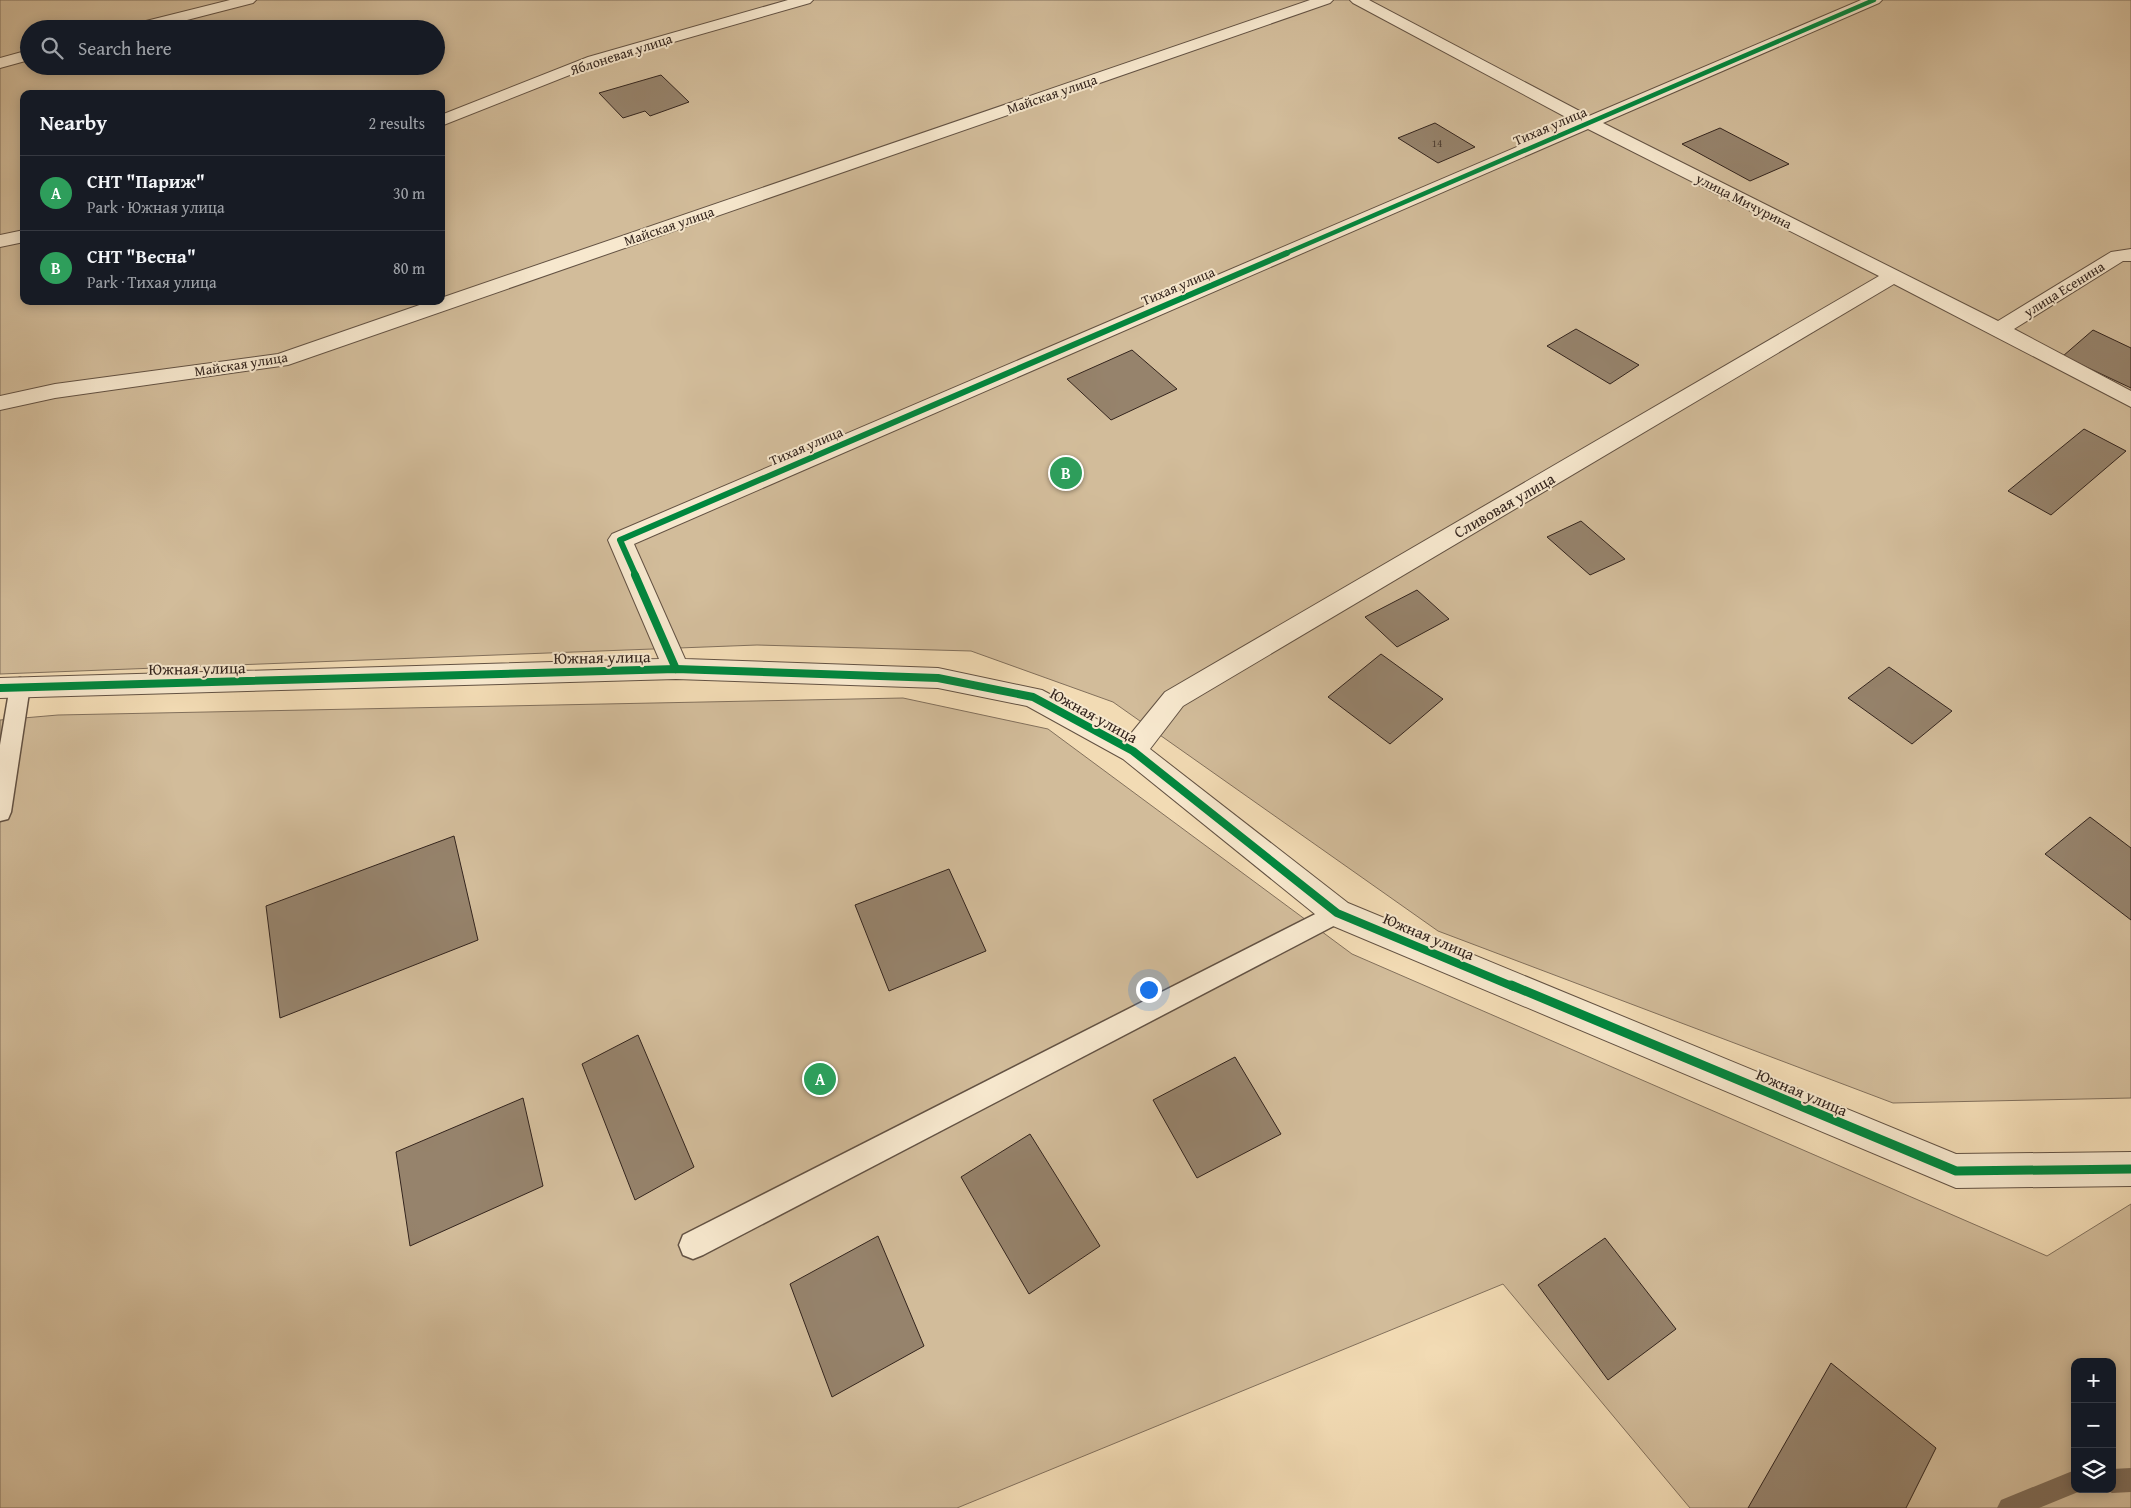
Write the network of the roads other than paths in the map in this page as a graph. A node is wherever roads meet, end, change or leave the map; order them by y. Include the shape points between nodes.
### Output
1 (248, 0) edge
2 (805, 0) edge
3 (1325, 0) edge
4 (1358, 0) edge
5 (1874, 0) edge
6 (201, 5) edge
7 (158, 20) edge
8 (20, 57) edge
9 (0, 63) edge
10 (445, 119) edge
11 (1589, 123) junction
12 (20, 237) edge
13 (0, 241) edge
14 (2131, 255) edge
15 (1892, 277) junction
16 (445, 304) edge
17 (441, 305) edge
18 (1999, 330) junction
19 (2131, 400) edge
20 (0, 403) edge
21 (676, 669) junction
22 (10, 687) edge
23 (1133, 751) junction
24 (0, 812) edge
25 (1337, 913) junction
26 (2131, 1169) edge
27 (693, 1245) dead end

1 - 6 street
2 - 10 street, Яблоневая улица via 594,60
3 - 16 street, Майская улица
4 - 11 street, улица Мичурина
5 - 11 street, Тихая улица
6 - 7 street
8 - 9 street
11 - 15 street, улица Мичурина
11 - 21 street, Тихая улица via 620,540
12 - 13 street
14 - 18 street, улица Есенина via 2118,256
15 - 18 street, улица Мичурина
15 - 23 street, Сливовая улица via 1174,699
17 - 20 street, Майская улица via 282,360 55,391
18 - 19 street, улица Мичурина
21 - 22 street, Южная улица
21 - 23 street, Южная улица via 938,678 1033,697
22 - 24 lane
23 - 25 street, Южная улица
25 - 26 street, Южная улица via 1956,1171
25 - 27 lane

